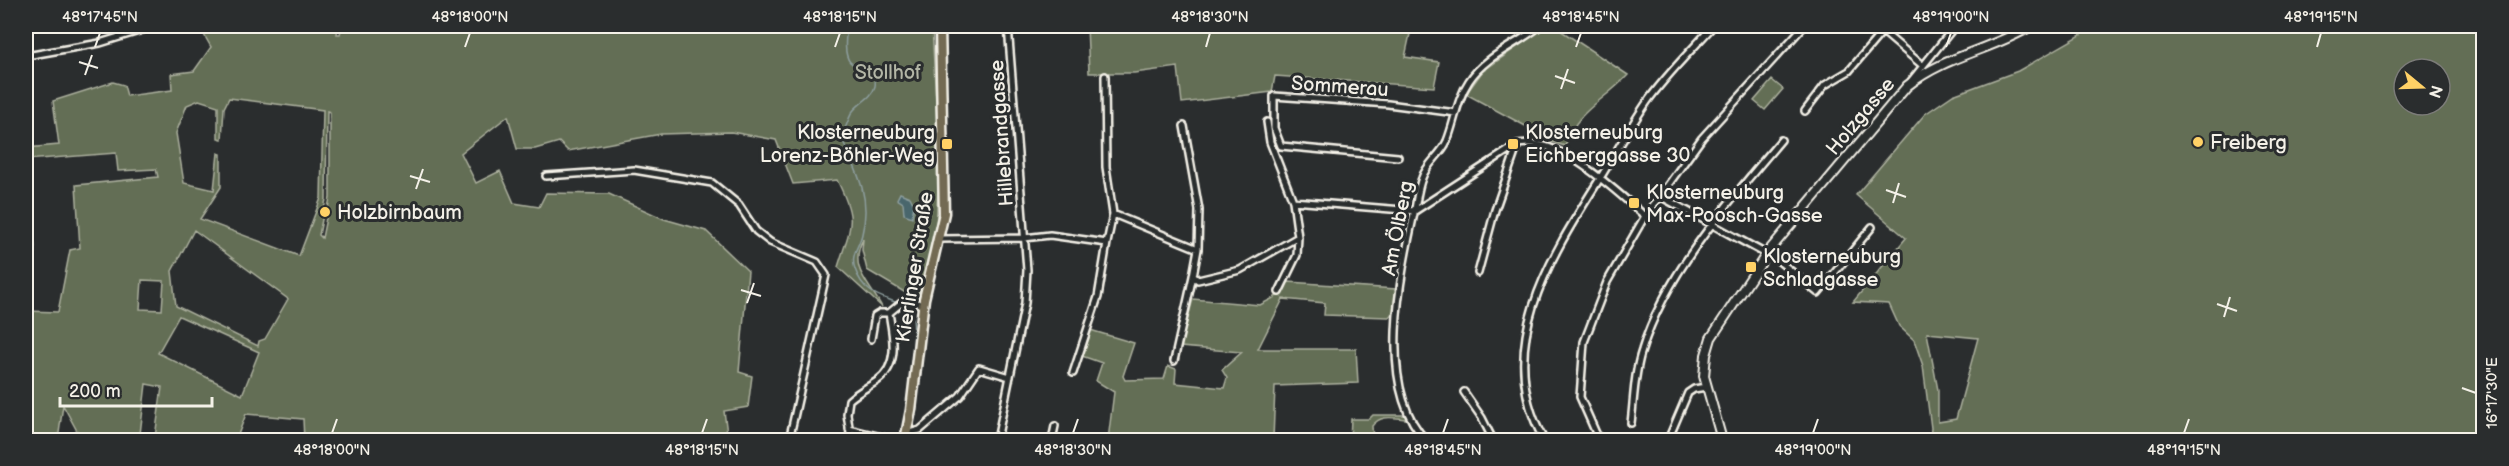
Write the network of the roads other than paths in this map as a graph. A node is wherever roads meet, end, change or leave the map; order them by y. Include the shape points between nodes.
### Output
1 (155, 26) edge
2 (940, 26) edge
3 (1008, 26) edge
4 (1540, 26) edge
5 (1713, 26) edge
6 (1804, 26) edge
7 (1887, 26) edge
8 (1955, 26) edge
9 (2031, 26) edge
10 (2022, 29) edge
11 (1882, 31) junction
12 (26, 56) edge
13 (1928, 58) junction
14 (1922, 65) junction
15 (1936, 66) junction
16 (1105, 76) dead end
17 (1908, 85) junction
18 (1805, 111) dead end
19 (1456, 113) junction
20 (1267, 122) dead end
21 (1184, 126) dead end
22 (1781, 140) dead end
23 (1518, 144) junction
24 (1398, 157) dead end
25 (546, 176) dead end
26 (1600, 179) junction
27 (1660, 196) junction
28 (1293, 201) junction
29 (1415, 211) junction
30 (1113, 214) junction
31 (1646, 216) junction
32 (26, 222) edge
33 (1711, 224) junction
34 (1872, 227) dead end
35 (1298, 237) junction
36 (1024, 238) junction
37 (939, 239) junction
38 (1107, 243) junction
39 (1198, 249) junction
40 (1767, 253) junction
41 (1478, 273) dead end
42 (1193, 276) junction
43 (1279, 292) dead end
44 (923, 305) junction
45 (29, 310) dead end
46 (889, 313) junction
47 (872, 339) dead end
48 (1174, 361) dead end
49 (1073, 373) dead end
50 (1010, 377) junction
51 (1706, 387) junction
52 (1464, 392) dead end
53 (1631, 423) dead end
54 (1056, 426) dead end
55 (849, 429) junction
56 (905, 437) edge
57 (894, 440) edge
58 (789, 441) edge
59 (851, 441) edge
60 (997, 441) edge
61 (1052, 441) edge
62 (1426, 441) edge
63 (1494, 441) edge
64 (1544, 441) edge
65 (1599, 441) edge
66 (1668, 441) edge
67 (1722, 441) edge

1 - 12 street via 100,43
2 - 37 main road, Kierlinger Straße via 944,193
3 - 36 street, Hillebrandgasse
4 - 19 street, Am Ölberg via 1477,71 1468,82
5 - 26 street via 1648,102
6 - 27 street via 1702,138
7 - 11 street
8 - 13 street
9 - 10 street, Holzgasse
10 - 15 street, Holzgasse
11 - 14 street
11 - 18 street via 1849,71 1825,85
13 - 14 street
13 - 15 street
14 - 17 street
15 - 17 street, Holzgasse
16 - 30 street via 1106,167
17 - 40 street, Holzgasse
19 - 24 street, Sommerau via 1274,96 1274,128 1281,146
19 - 29 street, Am Ölberg via 1446,142 1422,177
20 - 28 street via 1270,142
21 - 39 street via 1199,210
22 - 33 street
23 - 26 street via 1545,146 1562,153
23 - 29 street
23 - 41 street
25 - 58 street via 633,170 712,183 739,205 756,231 770,242 817,262 826,275
26 - 31 street
26 - 64 street via 1554,254 1532,309 1524,376 1531,411
27 - 31 street
27 - 33 street
28 - 29 street
28 - 35 street
29 - 62 street, Am Ölberg via 1397,317 1398,378 1412,423
30 - 38 street
30 - 39 street
31 - 65 street via 1607,282 1584,342 1580,397
32 - 45 street
33 - 40 street
33 - 53 street via 1651,324 1638,365
34 - 40 street via 1818,293
35 - 42 street via 1240,270 1198,280
35 - 43 street via 1297,255
36 - 37 street
36 - 38 street via 1050,235
36 - 50 street, Hillebrandgasse via 1026,296
37 - 44 main road, Kierlinger Straße
38 - 49 street via 1098,297
39 - 42 street
40 - 51 street, Holzgasse via 1712,338 1704,364
42 - 48 street
44 - 46 street via 906,299
44 - 56 main road, Kierlinger Straße
46 - 47 street via 875,316
46 - 55 street via 893,358 881,377 849,400
50 - 56 street via 979,368 960,396 920,430
50 - 60 street, Hillebrandgasse
51 - 66 street via 1688,393
51 - 67 street, Holzgasse
52 - 63 street
54 - 61 street
55 - 57 street
55 - 59 street

